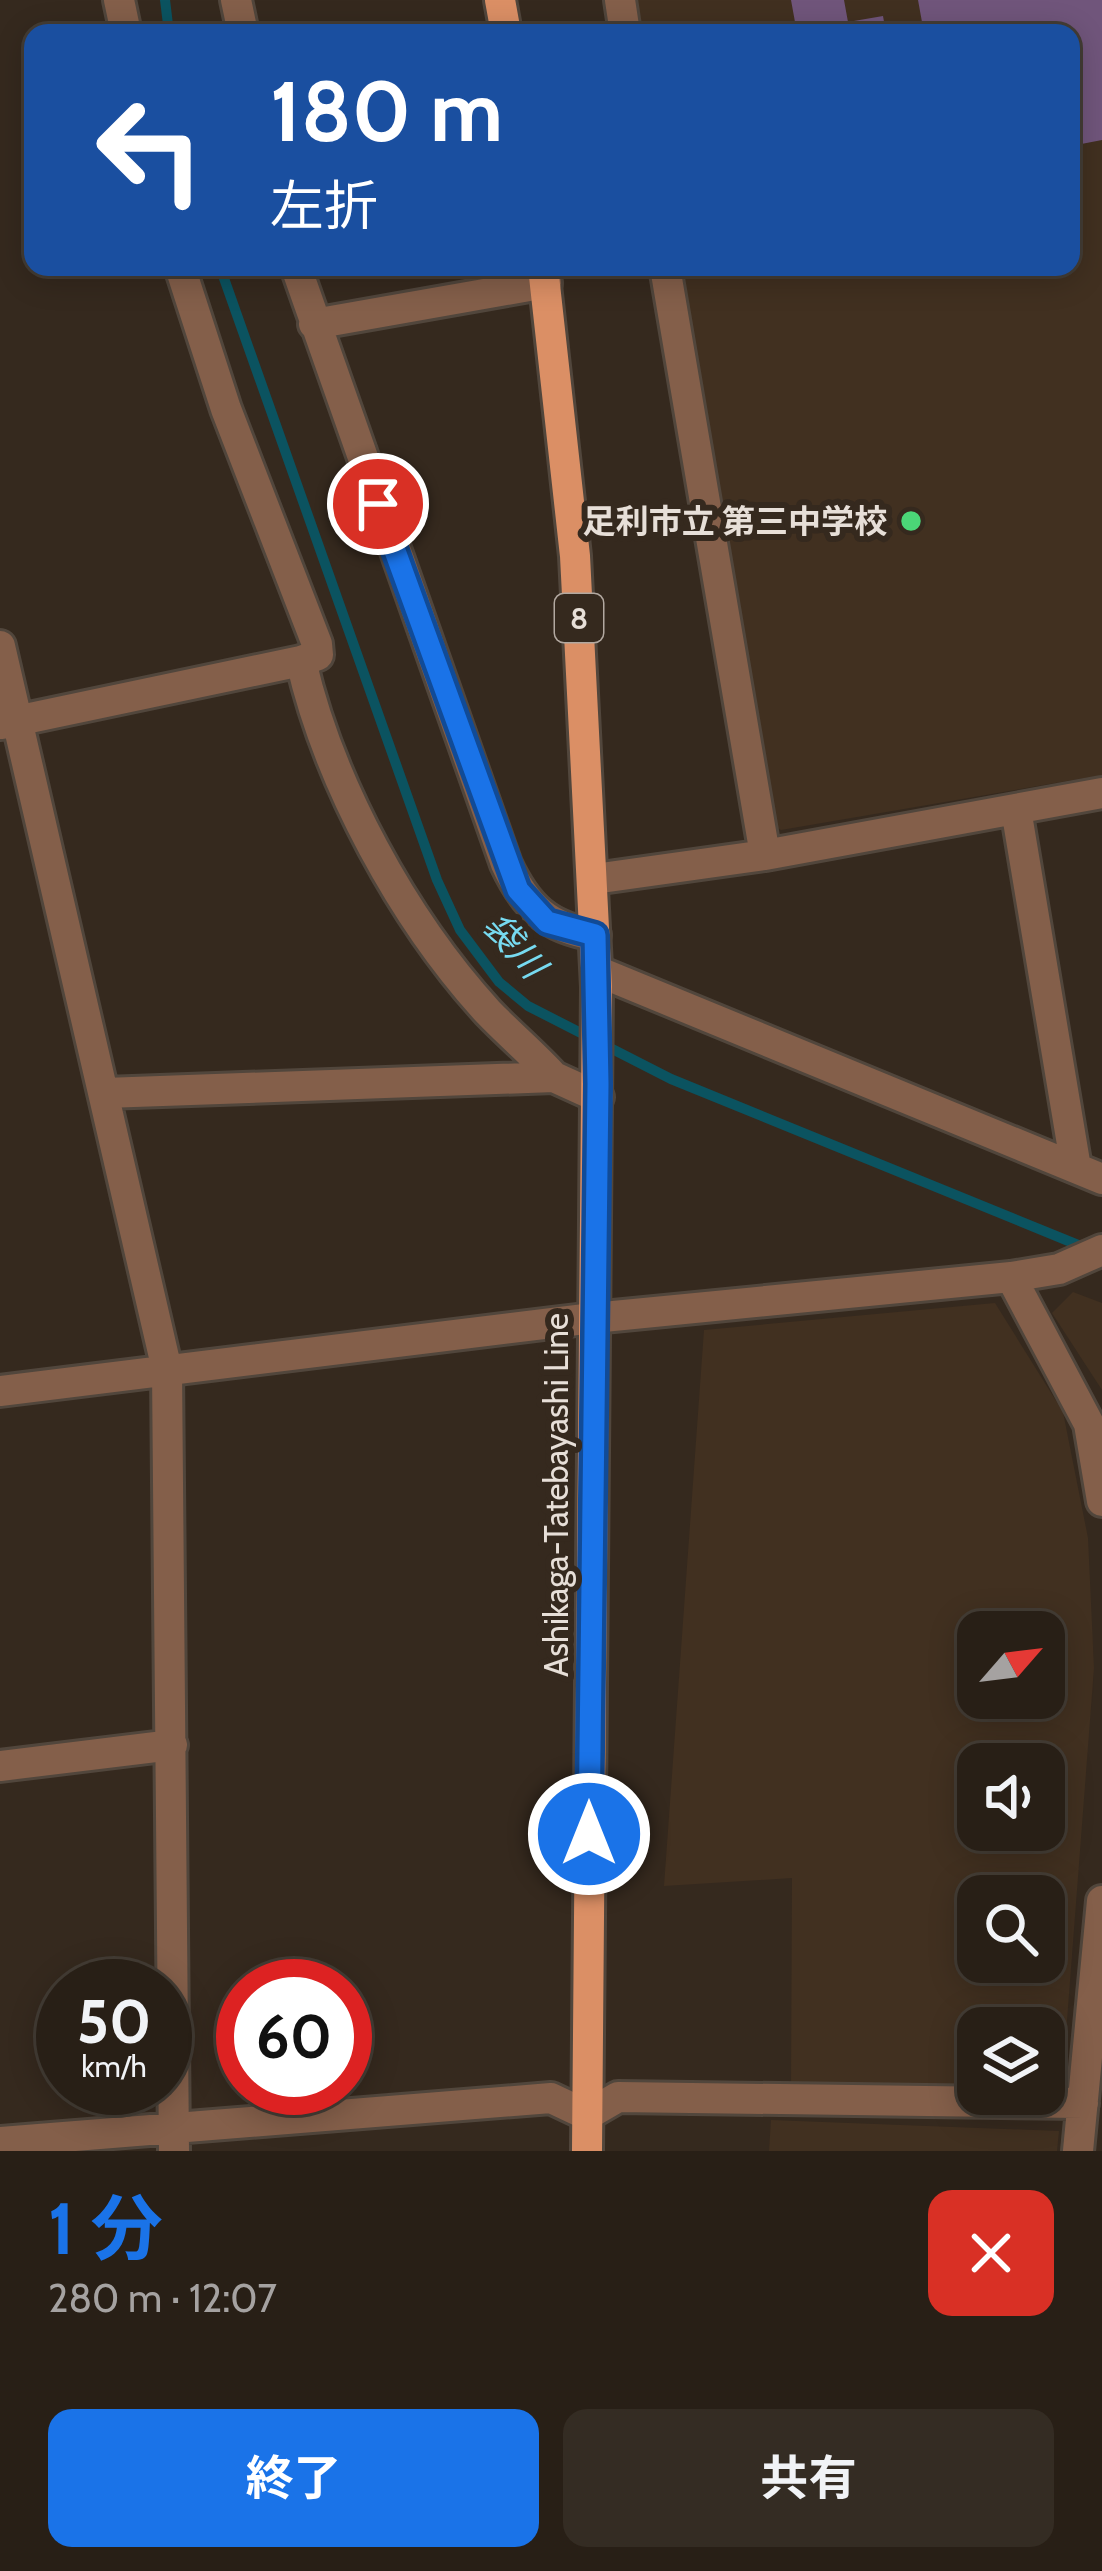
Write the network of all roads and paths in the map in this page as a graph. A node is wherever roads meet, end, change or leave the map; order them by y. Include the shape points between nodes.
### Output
1 (183, 276) edge
2 (299, 276) edge
3 (539, 276) edge
4 (544, 276) edge
5 (667, 276) edge
6 (314, 324) junction
7 (0, 646) edge
8 (301, 662) junction
9 (9, 723) edge
10 (1102, 793) edge
11 (1016, 809) junction
12 (765, 855) junction
13 (594, 878) junction
14 (595, 935) junction
15 (597, 979) junction
16 (554, 1077) junction
17 (598, 1090) junction
18 (105, 1093) junction
19 (1089, 1174) edge
20 (1102, 1250) edge
21 (1011, 1276) junction
22 (593, 1318) junction
23 (167, 1370) junction
24 (0, 1391) edge
25 (1102, 1501) edge
26 (172, 1745) junction
27 (0, 1766) edge
28 (1102, 1901) edge
29 (1083, 2103) junction
30 (587, 2114) junction
31 (174, 2139) edge
32 (0, 2142) edge
33 (586, 2151) edge
34 (1078, 2151) edge

1 - 8 street via 316,644 318,655
2 - 6 street
3 - 6 street
4 - 13 main road, Ashikaga-Tatebayashi Line / 8 via 575,556
5 - 12 street
6 - 14 street via 512,877 547,922
7 - 9 street
8 - 9 street
8 - 16 street via 314,719 370,841 452,967
9 - 18 street
10 - 11 street
11 - 12 street
11 - 19 street
12 - 13 street
13 - 14 main road, Ashikaga-Tatebayashi Line / 8
14 - 15 main road, Ashikaga-Tatebayashi Line / 8
15 - 17 main road, Ashikaga-Tatebayashi Line / 8
15 - 19 street
16 - 17 street
16 - 18 street
17 - 22 main road, Ashikaga-Tatebayashi Line / 8
18 - 23 street
20 - 21 street via 1059,1269
21 - 22 street
21 - 25 street via 1089,1424
22 - 23 street
22 - 30 main road, Ashikaga-Tatebayashi Line / 8
23 - 24 street
23 - 26 street
26 - 27 street
26 - 31 street
28 - 29 street
29 - 30 street via 618,2097
29 - 34 street
30 - 31 street via 551,2098
30 - 33 main road, Ashikaga-Tatebayashi Line / 8
31 - 32 street

